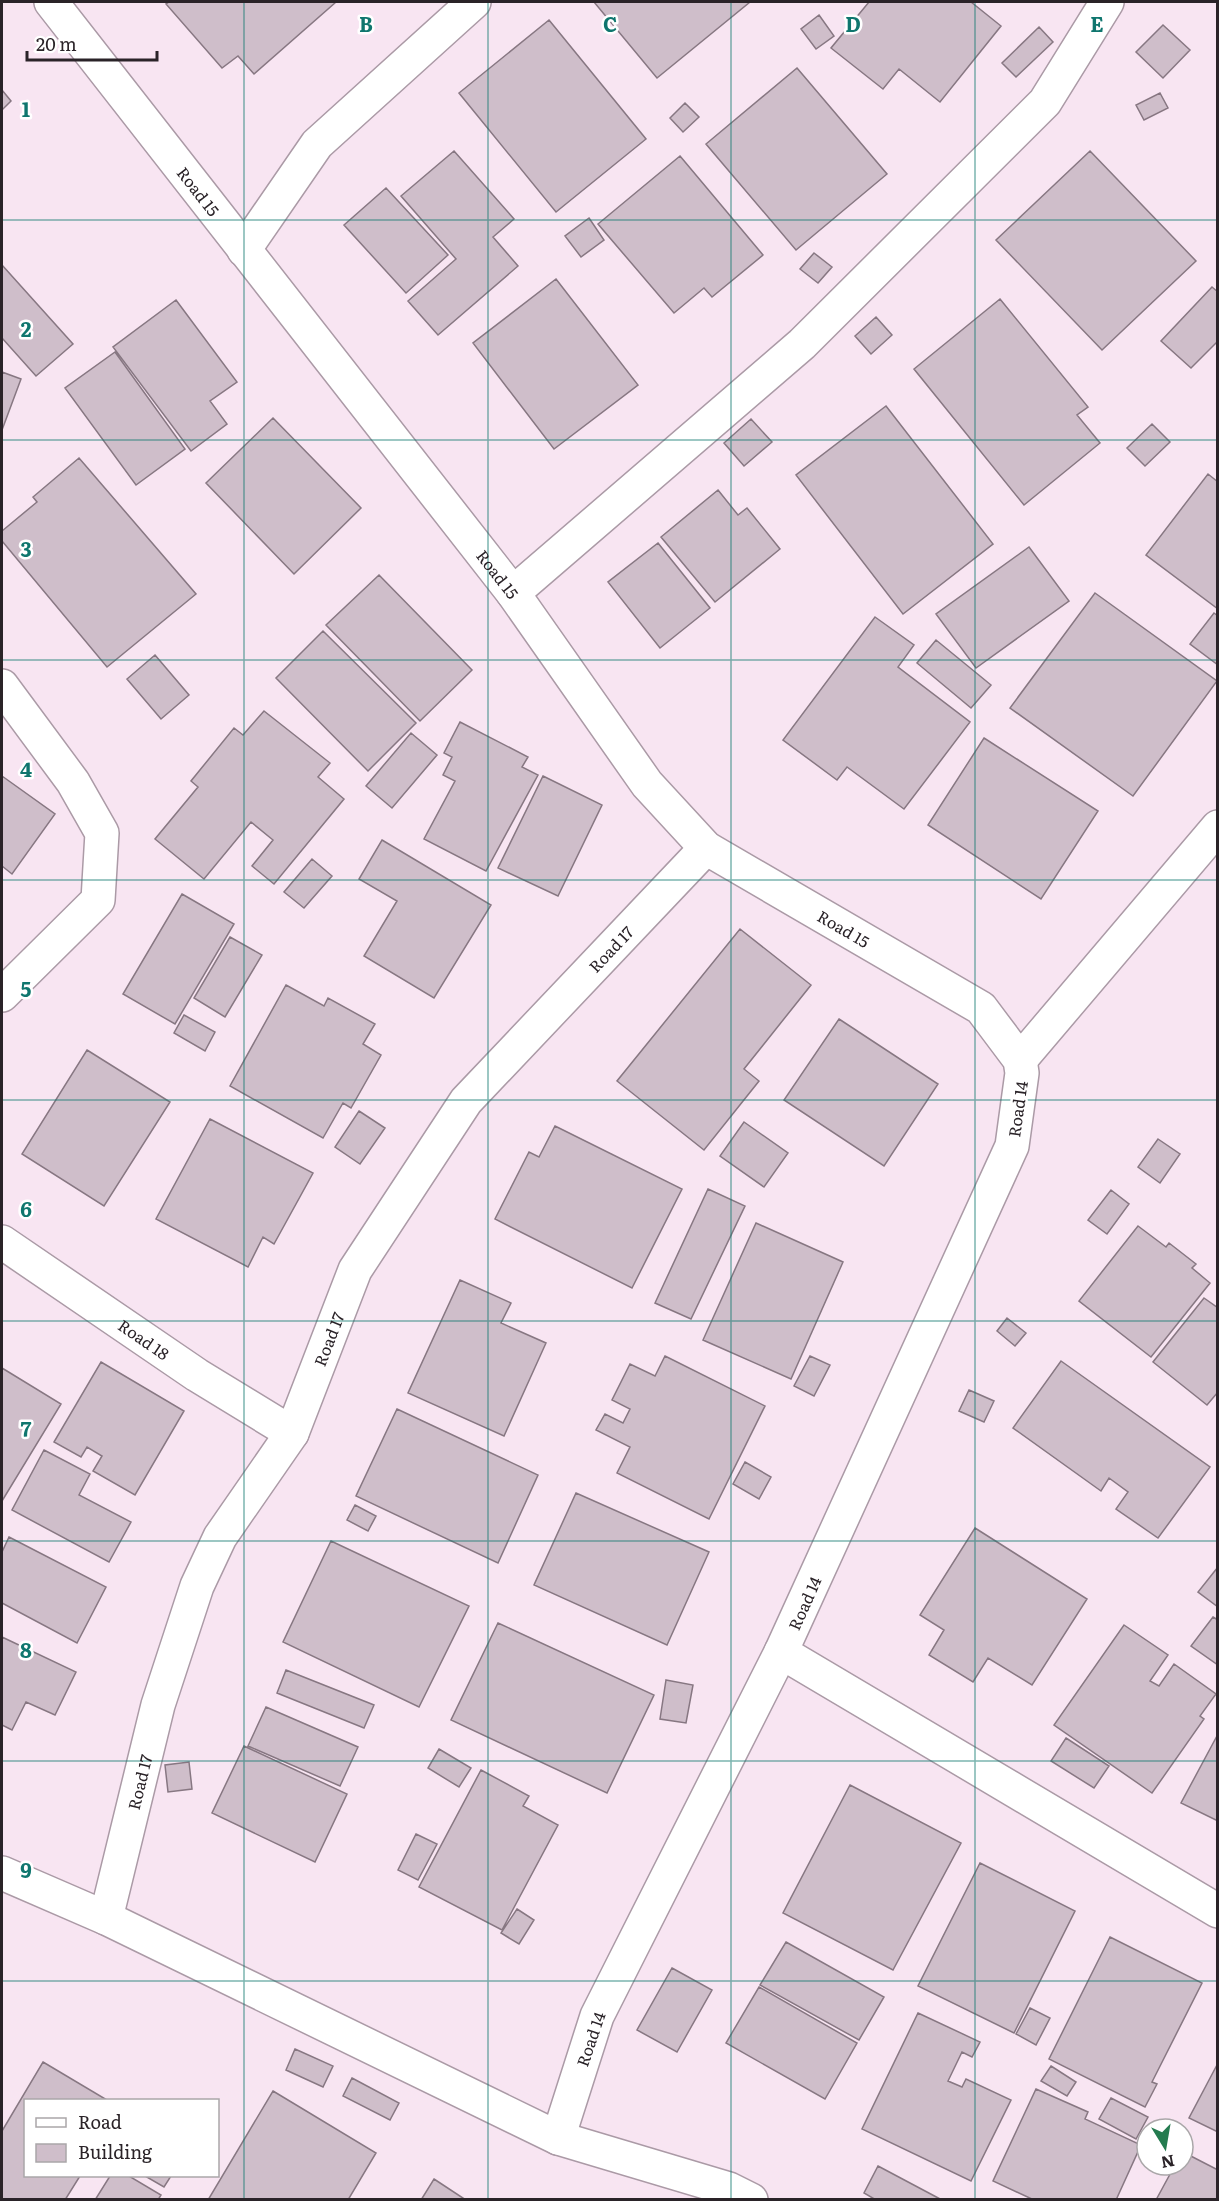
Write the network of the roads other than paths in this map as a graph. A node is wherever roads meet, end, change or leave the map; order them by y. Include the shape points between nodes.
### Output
1 (51, 2) edge
2 (474, 2) edge
3 (1107, 2) edge
4 (244, 250) junction
5 (513, 593) junction
6 (2, 686) edge
7 (1218, 827) edge
8 (706, 848) junction
9 (2, 996) edge
10 (1020, 1060) junction
11 (2, 1242) edge
12 (292, 1433) junction
13 (782, 1652) junction
14 (2, 1873) edge
15 (1218, 1911) edge
16 (106, 1918) junction
17 (558, 2138) junction
18 (751, 2199) edge

1 - 4 street, Road 15
2 - 4 street via 317,144
3 - 5 street via 1046,102 802,344
4 - 5 street, Road 15
5 - 8 street, Road 15 via 647,784
6 - 9 street via 73,782 102,832 98,900
7 - 10 street
8 - 10 street, Road 15 via 981,1008
8 - 12 street, Road 17 via 466,1101 355,1270
10 - 13 street, Road 14 via 1022,1073 1012,1146
11 - 12 street, Road 18 via 197,1375
12 - 16 street, Road 17 via 220,1537 197,1586 159,1706
13 - 15 street
13 - 17 street, Road 14 via 597,2016
14 - 16 street
16 - 17 street
17 - 18 street

